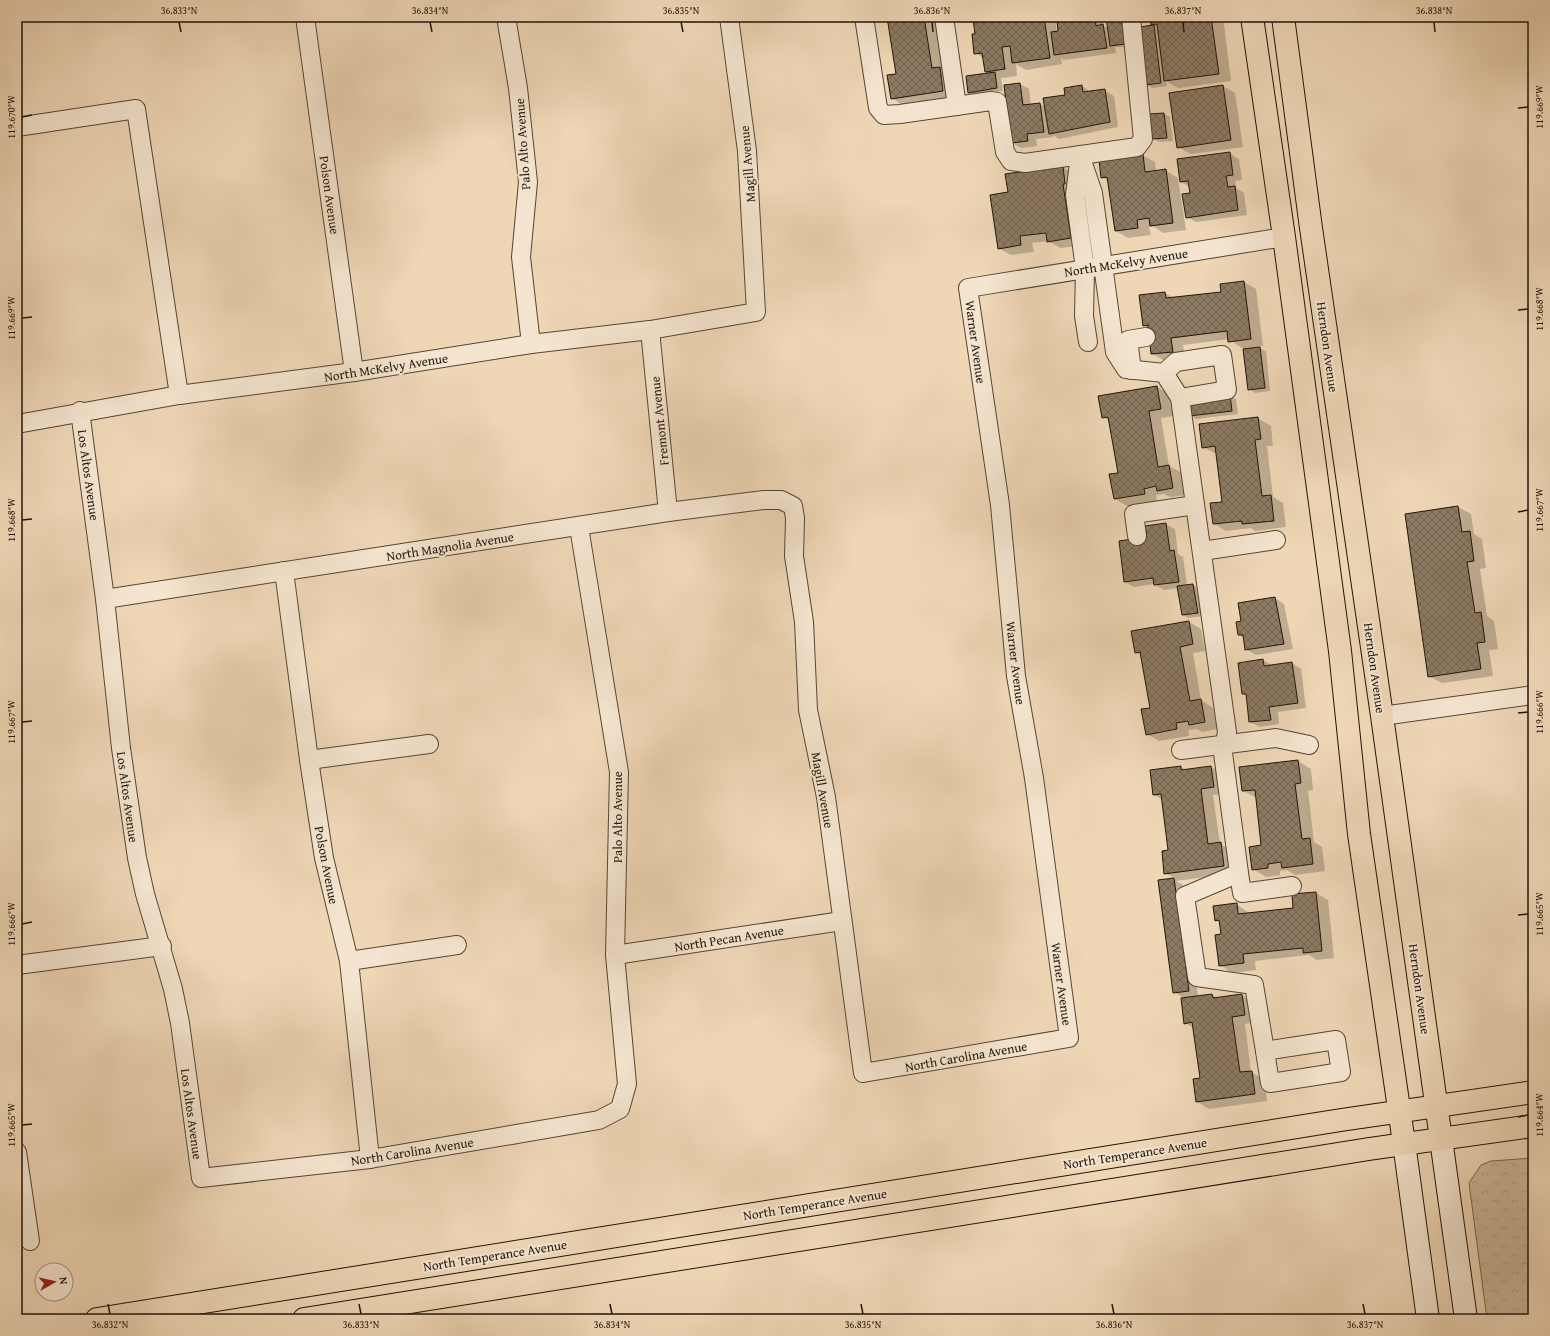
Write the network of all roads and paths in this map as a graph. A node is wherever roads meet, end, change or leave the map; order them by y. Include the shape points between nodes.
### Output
1 (305, 17) edge
2 (506, 17) edge
3 (729, 17) edge
4 (864, 17) edge
5 (944, 17) edge
6 (1131, 17) edge
7 (1252, 17) edge
8 (1256, 17) edge
9 (1283, 17) edge
10 (957, 106) junction
11 (17, 126) edge
12 (1080, 155) junction
13 (1311, 228) junction
14 (1284, 237) junction
15 (1094, 268) junction
16 (968, 288) joint
17 (756, 312) joint
18 (650, 330) junction
19 (1146, 336) dead end
20 (1088, 342) dead end
21 (531, 344) junction
22 (1129, 370) junction
23 (354, 372) junction
24 (1164, 373) junction
25 (179, 395) junction
26 (1180, 398) junction
27 (80, 411) junction
28 (17, 424) edge
29 (1343, 453) junction
30 (1195, 505) junction
31 (793, 506) joint
32 (668, 512) junction
33 (579, 527) junction
34 (1137, 536) dead end
35 (1276, 540) dead end
36 (1202, 551) junction
37 (284, 571) junction
38 (106, 599) junction
39 (1533, 695) edge
40 (1382, 716) junction
41 (429, 744) dead end
42 (1225, 744) junction
43 (1309, 744) dead end
44 (1181, 750) dead end
45 (309, 760) junction
46 (1239, 873) junction
47 (1292, 886) dead end
48 (842, 921) junction
49 (457, 945) dead end
50 (162, 946) junction
51 (615, 955) junction
52 (349, 961) junction
53 (17, 965) edge
54 (1069, 1038) joint
55 (1265, 1051) dead end
56 (864, 1073) joint
57 (1533, 1092) edge
58 (1436, 1106) junction
59 (620, 1109) joint
60 (1399, 1111) junction
61 (1533, 1126) edge
62 (1441, 1139) junction
63 (1404, 1143) junction
64 (17, 1152) edge
65 (370, 1159) junction
66 (201, 1178) joint
67 (30, 1241) dead end
68 (97, 1319) edge
69 (304, 1319) edge
70 (1428, 1319) edge
71 (1466, 1319) edge

1 - 23 street, Polson Avenue
2 - 21 street, Palo Alto Avenue via 518,88 528,182 521,257
3 - 17 street, Magill Avenue via 748,151
4 - 10 street via 878,108 884,115
5 - 10 street
6 - 12 street via 1143,139 1137,147
7 - 14 main road
8 - 13 main road via 1280,104 1295,217 1305,228
9 - 13 main road, Herndon Avenue
10 - 12 street via 997,102 1005,152 1011,161 1025,163
11 - 25 street via 136,109
12 - 15 street via 1075,195
13 - 29 main road, Herndon Avenue
14 - 15 street, North McKelvy Avenue
14 - 29 main road via 1291,240 1300,252 1318,368
14 - 60 main road via 1342,666 1359,834
15 - 16 street, North McKelvy Avenue
15 - 20 street via 1084,316
15 - 22 street via 1115,352
16 - 54 street, Warner Avenue via 1000,505 1016,676 1034,778
17 - 18 street, North McKelvy Avenue
18 - 21 street, North McKelvy Avenue
18 - 32 street, Fremont Avenue
19 - 22 street via 1128,340
21 - 23 street, North McKelvy Avenue
22 - 24 street
23 - 25 street, North McKelvy Avenue
24 - 26 street
24 - 26 street via 1176,362 1222,355 1227,390
25 - 27 street, North McKelvy Avenue
26 - 30 street
27 - 28 street, North McKelvy Avenue
27 - 38 street, Los Altos Avenue
29 - 40 main road, Herndon Avenue
30 - 34 street via 1134,514
30 - 36 street
31 - 32 street, North Magnolia Avenue via 781,500 764,500
31 - 48 street, Magill Avenue via 794,556 804,622 808,710 826,797
32 - 33 street, North Magnolia Avenue
33 - 37 street, North Magnolia Avenue
33 - 51 street, Palo Alto Avenue via 619,772
35 - 36 street
36 - 42 street via 1227,732
37 - 38 street, North Magnolia Avenue
37 - 45 street, Polson Avenue
38 - 50 street, Los Altos Avenue via 121,748 137,858 145,894
39 - 40 street
40 - 58 main road, Herndon Avenue
41 - 45 street
42 - 43 street via 1276,738
42 - 44 street
42 - 46 street via 1223,753
45 - 52 street, Polson Avenue via 324,858
46 - 47 street via 1242,893
46 - 55 street via 1185,896 1197,977 1254,985
48 - 51 street, North Pecan Avenue
48 - 56 street, Magill Avenue
49 - 52 street
50 - 53 street
50 - 66 street, Los Altos Avenue via 180,1023
51 - 59 street, Palo Alto Avenue via 627,1084
52 - 65 street, Polson Avenue
54 - 56 street, North Carolina Avenue
57 - 58 main road, North Temperance Avenue
58 - 60 main road, North Temperance Avenue
58 - 62 main road, Herndon Avenue
59 - 65 street, North Carolina Avenue via 599,1120
60 - 63 main road
60 - 68 main road, North Temperance Avenue
61 - 62 main road
62 - 63 main road
62 - 71 main road, Herndon Avenue
63 - 69 main road
63 - 70 main road
64 - 67 street
65 - 66 street, North Carolina Avenue

